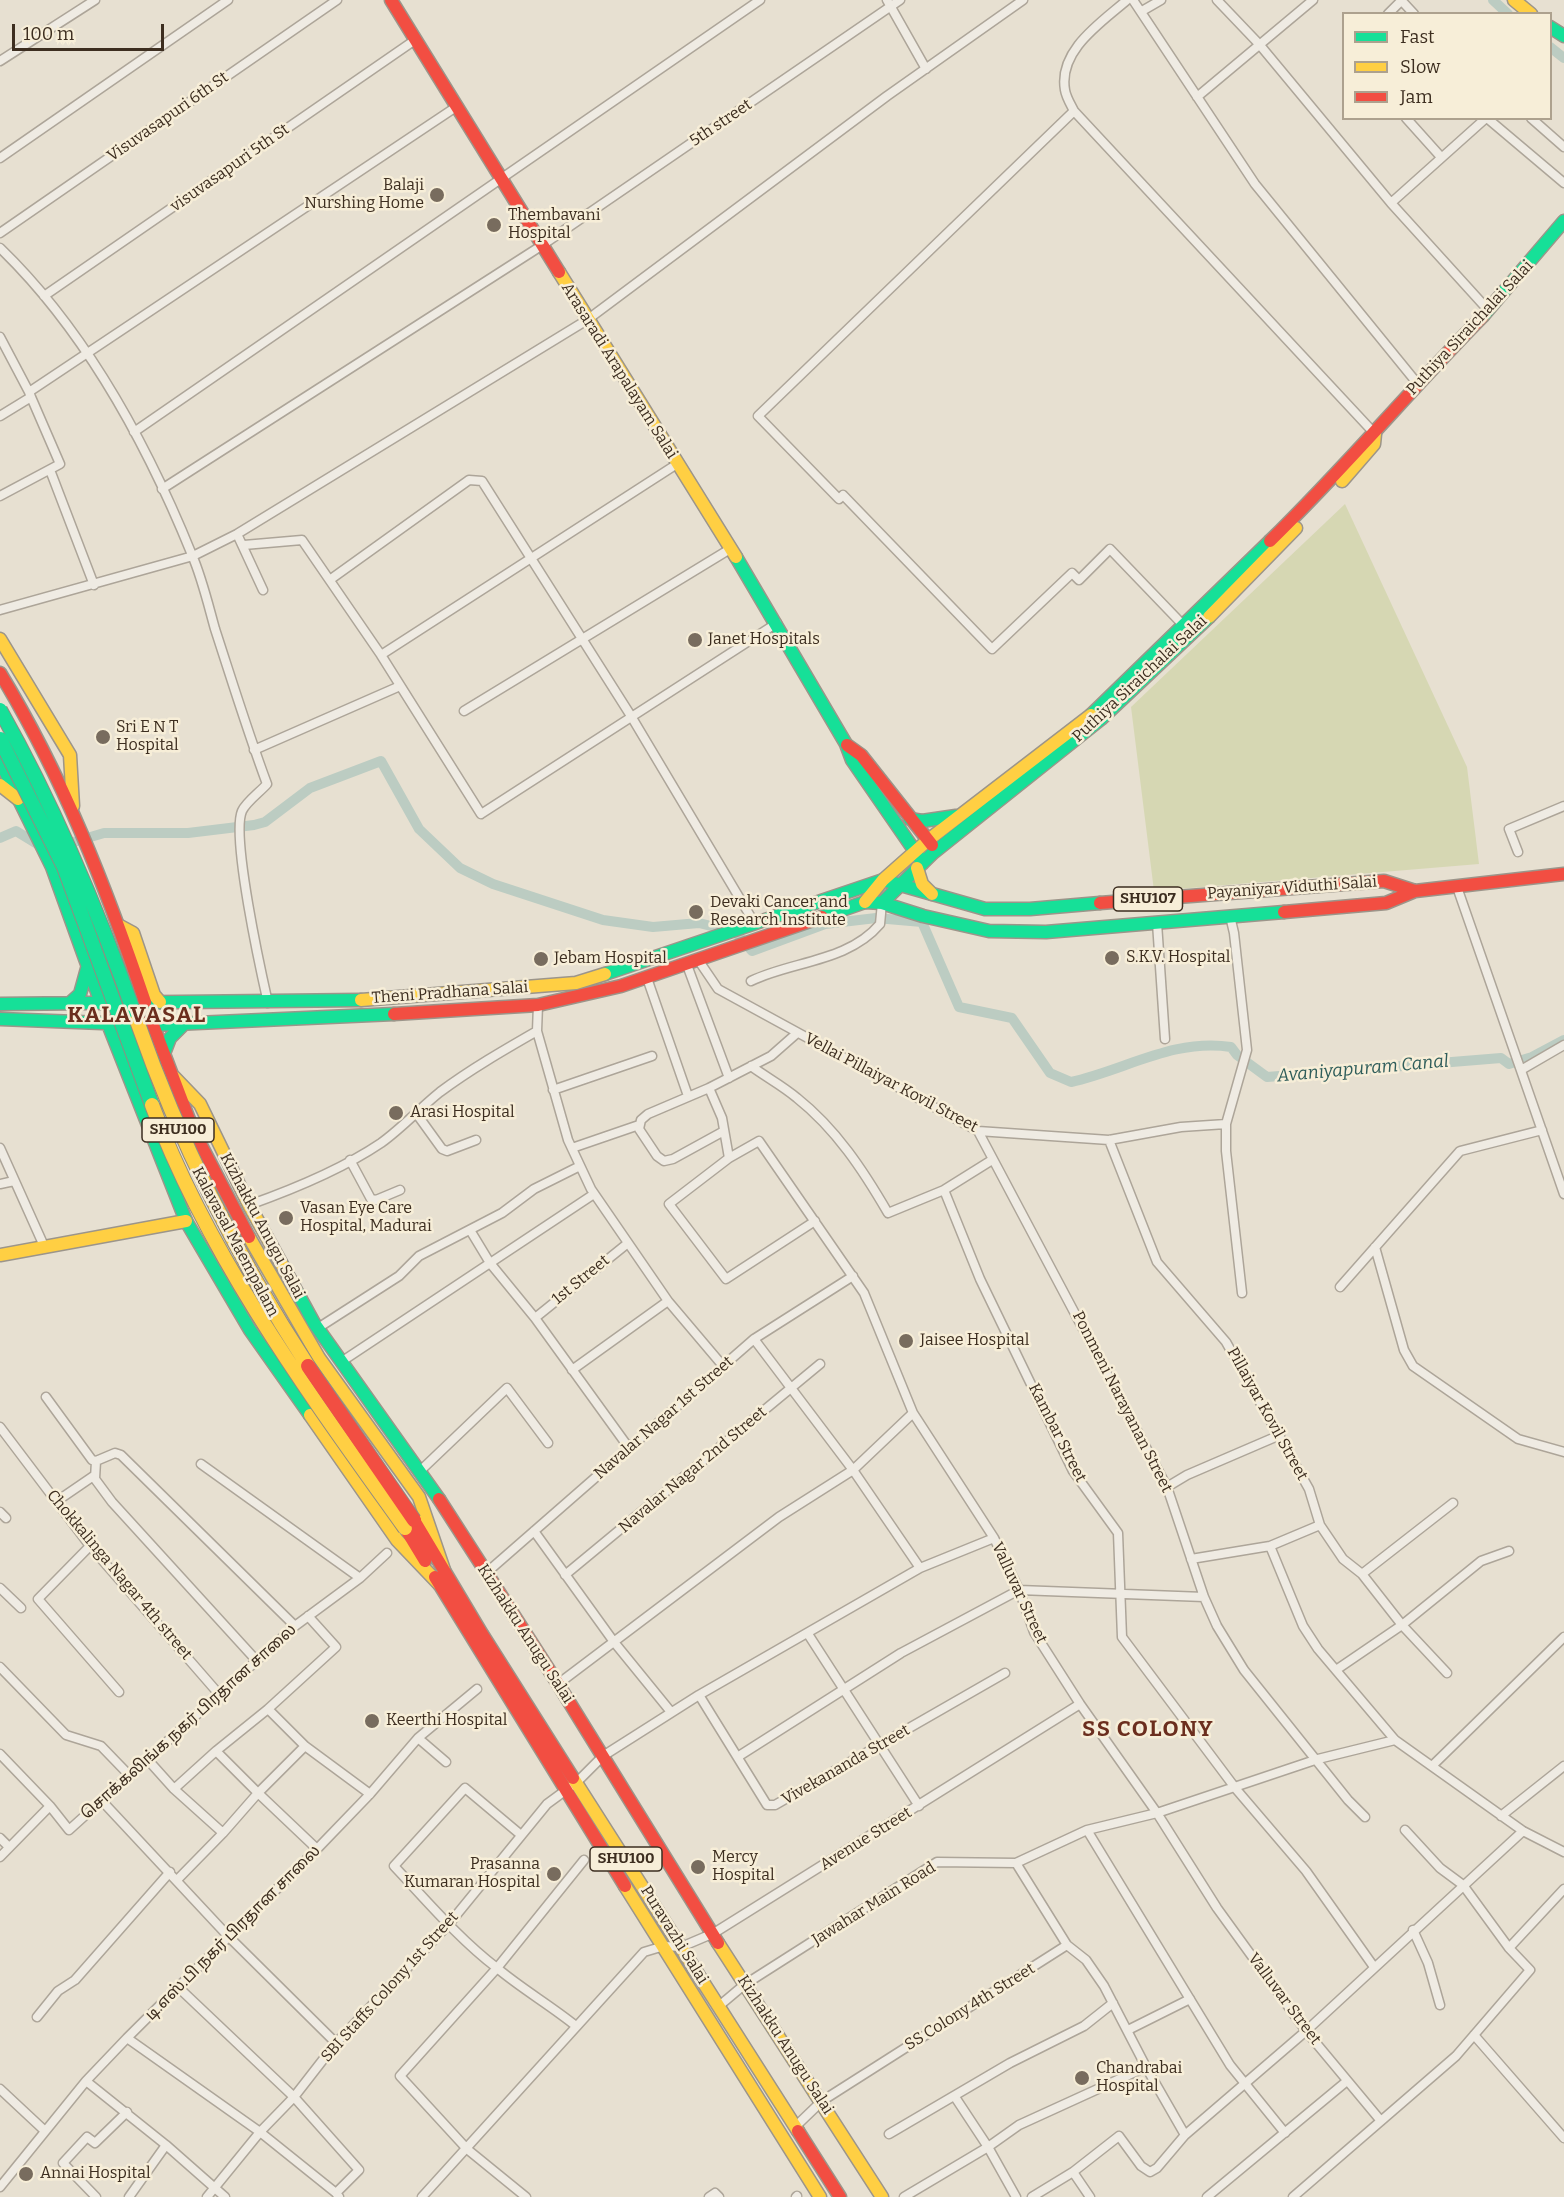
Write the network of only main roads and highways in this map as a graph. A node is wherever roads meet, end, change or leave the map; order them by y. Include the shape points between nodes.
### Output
1 (391, 0) edge
2 (1564, 221) edge
3 (1376, 434) junction
4 (0, 639) edge
5 (0, 673) edge
6 (0, 710) edge
7 (0, 739) edge
8 (846, 744) junction
9 (0, 762) edge
10 (0, 785) edge
11 (19, 800) junction
12 (73, 806) junction
13 (960, 815) junction
14 (910, 819) junction
15 (904, 835) junction
16 (932, 846) junction
17 (918, 861) junction
18 (899, 865) junction
19 (1564, 874) edge
20 (883, 880) junction
21 (899, 884) junction
22 (1415, 891) junction
23 (932, 894) junction
24 (1127, 901) junction
25 (865, 902) junction
26 (1012, 909) junction
27 (881, 915) junction
28 (120, 926) junction
29 (1128, 926) junction
30 (1010, 932) junction
31 (748, 935) junction
32 (88, 964) junction
33 (71, 1002) junction
34 (145, 1002) junction
35 (160, 1002) junction
36 (101, 1003) junction
37 (0, 1004) edge
38 (125, 1014) junction
39 (0, 1019) edge
40 (76, 1023) junction
41 (108, 1024) junction
42 (184, 1024) junction
43 (153, 1025) junction
44 (164, 1056) junction
45 (170, 1072) junction
46 (144, 1114) junction
47 (186, 1221) junction
48 (0, 1255) edge
49 (410, 1524) junction
50 (444, 1569) junction
51 (439, 1584) junction
52 (820, 2197) edge
53 (840, 2197) edge
54 (882, 2197) edge

1 - 8 main road, Arasaradi Arapalayam Salai via 777,623
2 - 3 main road, Puthiya Siraichalai Salai via 1489,311 1417,383
3 - 13 main road, Puthiya Siraichalai Salai via 1093,713
3 - 16 main road, Puthiya Siraichalai Salai via 1374,444 1327,497 1110,710 1018,788
4 - 12 main road via 70,754
5 - 12 main road
6 - 49 main road, Kalavasal Maempalam / SHU100, bridge via 36,773 94,904 167,1103 217,1212 261,1294
7 - 49 main road, Kalavasal Maempalam / SHU100, bridge via 64,867 166,1142 248,1300 311,1396
8 - 14 main road, Arasaradi Arapalayam Salai via 861,755
8 - 15 main road, Arasaradi Arapalayam Salai via 852,760
9 - 11 main road
10 - 11 main road
11 - 32 main road via 52,867
12 - 28 main road
13 - 14 main road
13 - 16 main road, Puthiya Siraichalai Salai
14 - 16 main road, Arasaradi Arapalayam Salai
15 - 17 main road, Arasaradi Arapalayam Salai
15 - 18 main road via 906,846
16 - 17 main road
17 - 18 main road
17 - 21 main road
17 - 23 main road, Arasaradi Arapalayam Salai via 922,884
18 - 20 main road
19 - 22 main road, Payaniyar Viduthi Salai / SHU107
20 - 21 main road, Payaniyar Viduthi Salai / SHU107
20 - 25 main road
20 - 31 main road, Theni Pradhana Salai
21 - 23 main road, Payaniyar Viduthi Salai / SHU107
21 - 27 main road
22 - 24 main road, Payaniyar Viduthi Salai / SHU107 via 1384,881
22 - 29 main road, Payaniyar Viduthi Salai / SHU107 via 1386,903
23 - 26 main road, Payaniyar Viduthi Salai / SHU107 via 985,909
24 - 26 main road, Payaniyar Viduthi Salai / SHU107
24 - 29 main road
25 - 27 main road, Payaniyar Viduthi Salai
25 - 31 main road, Theni Pradhana Salai
26 - 30 main road
27 - 30 main road, Payaniyar Viduthi Salai / SHU107 via 923,916
28 - 34 main road
28 - 35 main road via 133,933 154,995
29 - 30 main road, Payaniyar Viduthi Salai / SHU107
31 - 35 main road, Theni Pradhana Salai via 729,934 576,983 390,999
31 - 42 main road, Theni Pradhana Salai via 693,963 538,1005
32 - 33 main road via 80,994
32 - 36 main road
33 - 36 main road, Theni Pradhana Salai
33 - 37 main road, Theni Pradhana Salai
34 - 35 main road, Theni Pradhana Salai
34 - 36 main road, Theni Pradhana Salai
34 - 38 main road
36 - 38 main road
38 - 41 main road
38 - 43 main road
39 - 40 main road, Theni Pradhana Salai
40 - 41 main road, Theni Pradhana Salai
40 - 46 main road via 105,1038 130,1102
41 - 43 main road, Theni Pradhana Salai
41 - 46 main road
42 - 43 main road, Theni Pradhana Salai
42 - 44 main road via 170,1038
43 - 44 main road
44 - 45 main road
45 - 50 main road via 193,1130 232,1207 319,1358 419,1497
45 - 54 main road, Kizhakku Anugu Salai via 200,1104 249,1205 318,1328 458,1526
46 - 47 main road
47 - 48 main road
47 - 51 main road via 217,1278 303,1406 397,1540
49 - 50 main road, Puravazhi Salai / SHU100
49 - 51 main road, Puravazhi Salai / SHU100
50 - 53 main road, Puravazhi Salai / SHU100
51 - 52 main road, Puravazhi Salai / SHU100

